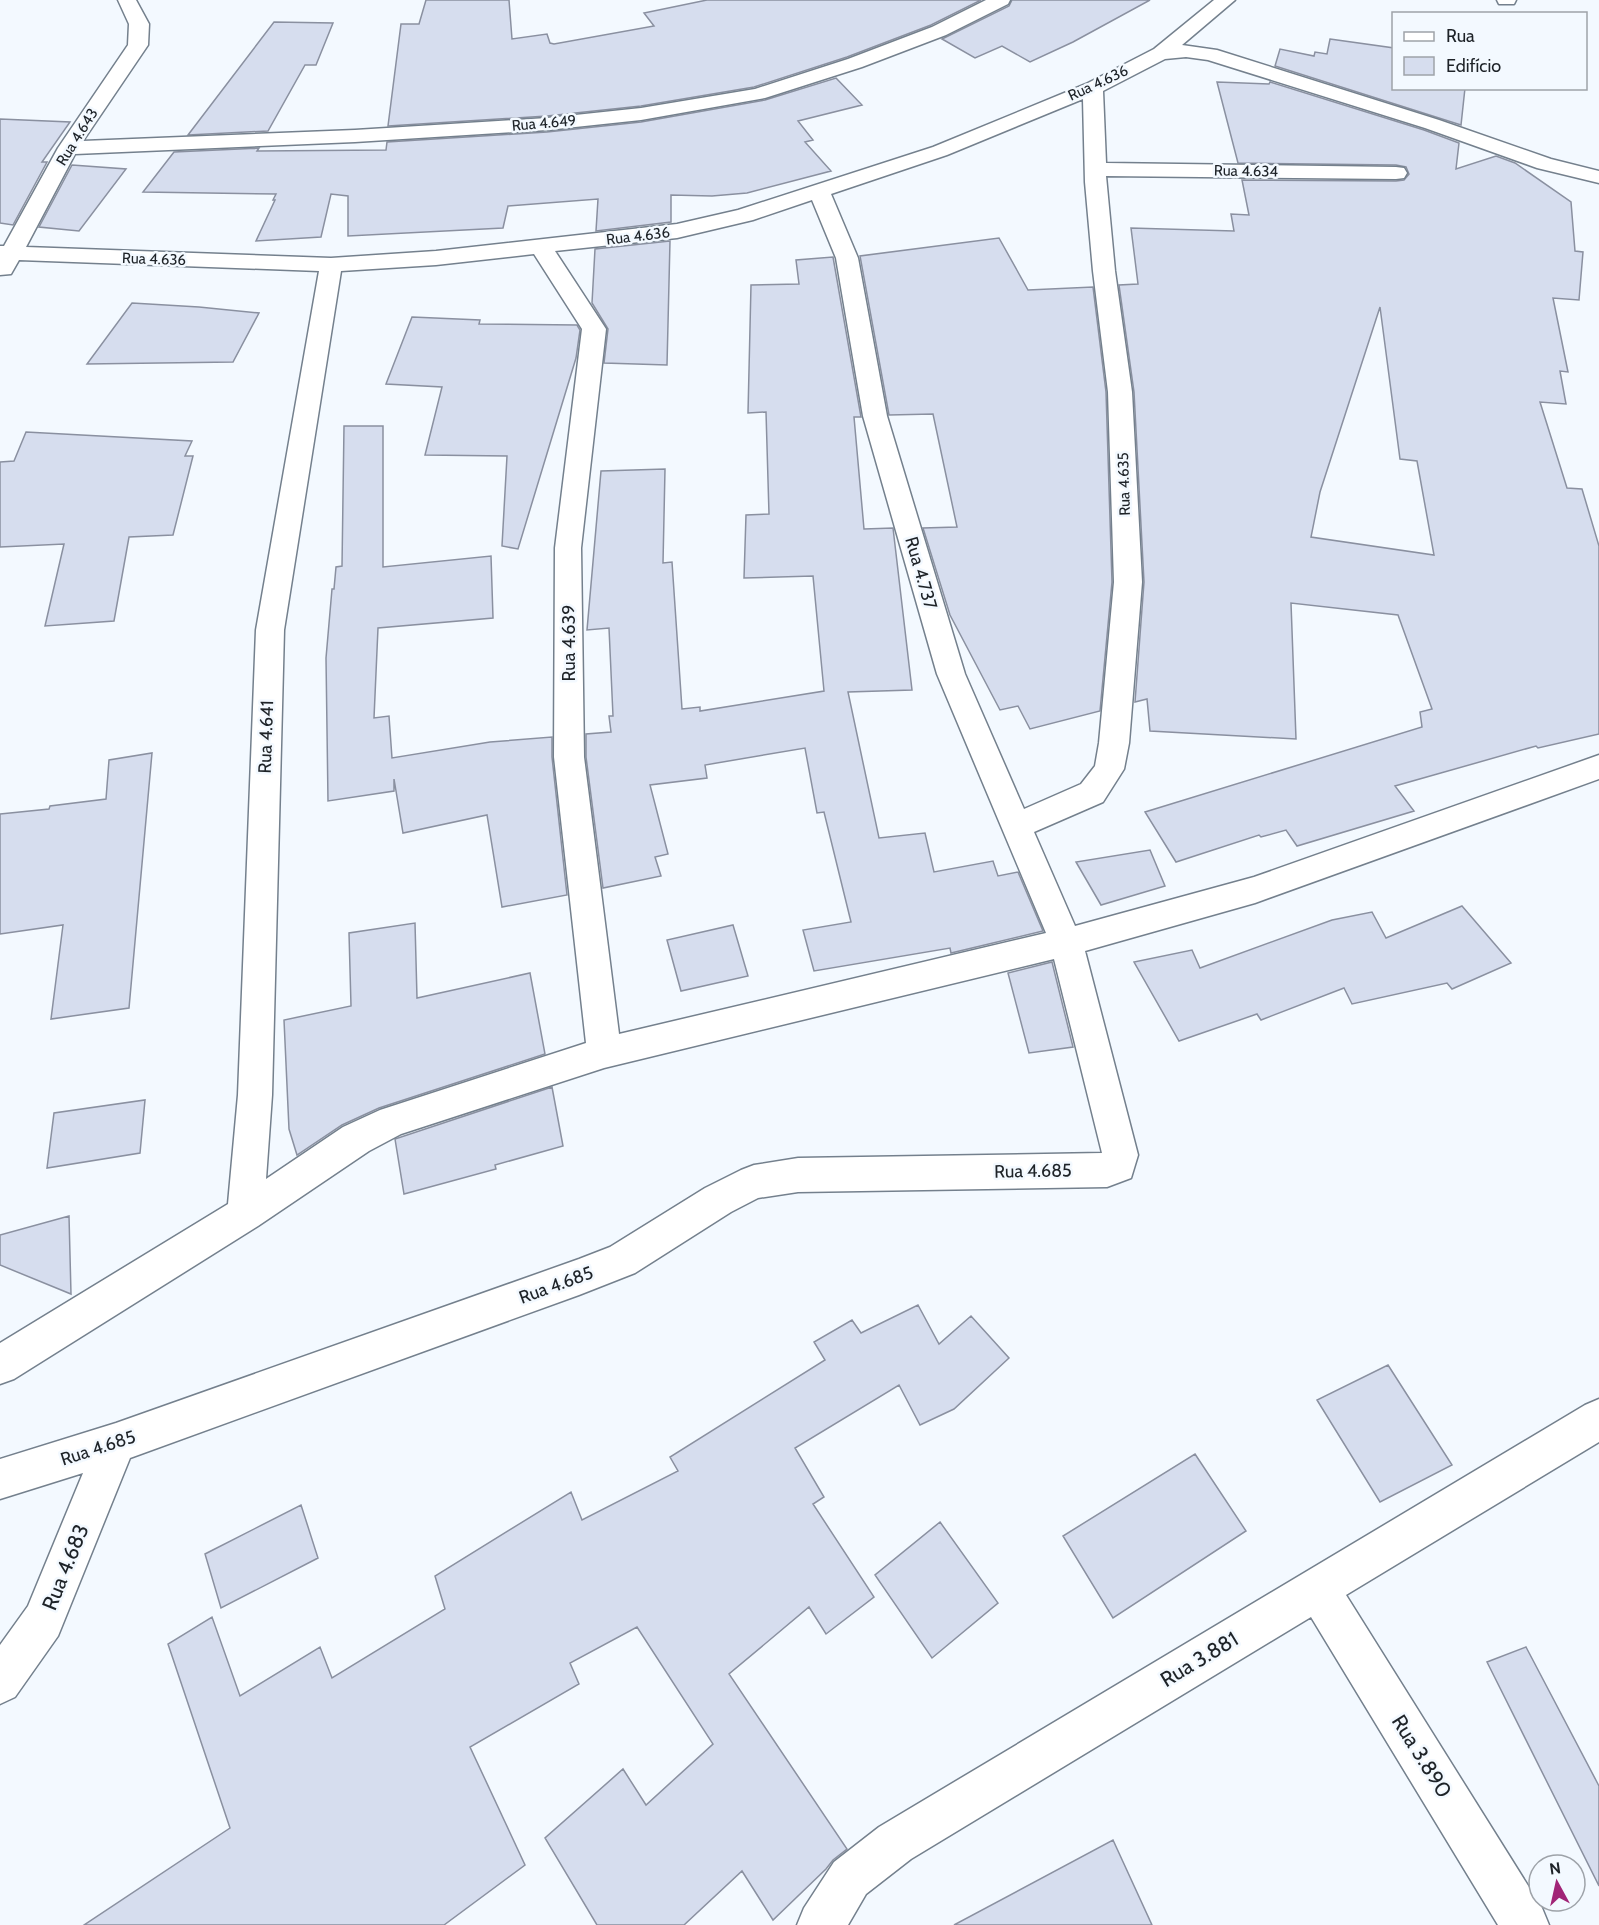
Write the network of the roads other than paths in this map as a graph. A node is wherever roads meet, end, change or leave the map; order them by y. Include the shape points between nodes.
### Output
1 (127, 0) edge
2 (1001, 0) edge
3 (1226, 0) edge
4 (1161, 52) junction
5 (1093, 88) junction
6 (68, 148) junction
7 (1096, 169) junction
8 (1396, 173) dead end
9 (1599, 177) edge
10 (818, 190) junction
11 (542, 248) junction
12 (6, 253) edge
13 (331, 265) junction
14 (0, 275) edge
15 (1599, 767) edge
16 (1016, 826) junction
17 (1066, 942) junction
18 (604, 1053) junction
19 (1118, 1166) joint
20 (245, 1214) junction
21 (0, 1365) edge
22 (1599, 1419) edge
23 (116, 1443) junction
24 (0, 1479) edge
25 (1317, 1587) junction
26 (0, 1682) edge
27 (821, 1925) edge
28 (1525, 1925) edge

1 - 6 street, Rua 4.643 via 139,24 138,45
2 - 6 street, Rua 4.649 via 918,39 758,94 641,114 355,136
3 - 4 street, Rua 4.636
4 - 5 street, Rua 4.636
4 - 9 street via 1210,54 1544,164
5 - 7 street, Rua 4.635
5 - 10 street, Rua 4.636 via 940,151
6 - 12 street, Rua 4.643
7 - 8 street, Rua 4.634
7 - 16 street, Rua 4.635 via 1120,392 1128,582 1114,743 1109,769 1092,793
10 - 11 street, Rua 4.636 via 745,215 677,231
10 - 16 street, Rua 4.737 via 847,258 875,416 951,674
11 - 13 street, Rua 4.636
11 - 18 street, Rua 4.639 via 594,329 568,548 569,757
12 - 13 street, Rua 4.636
12 - 14 street, Rua 4.643
13 - 20 street, Rua 4.641 via 270,630 255,1095
15 - 17 street via 1255,890
16 - 17 street, Rua 4.737
17 - 18 street
17 - 19 street, Rua 4.737 via 1120,1155
18 - 20 street via 392,1121 356,1139
19 - 23 street, Rua 4.685 via 1107,1170 798,1175 754,1182 622,1260
20 - 21 street
22 - 25 street, Rua 3.881
23 - 24 street, Rua 4.685
23 - 26 street, Rua 4.683 via 43,1621
25 - 27 street, Rua 3.881 via 895,1843 850,1878
25 - 28 street, Rua 3.890

